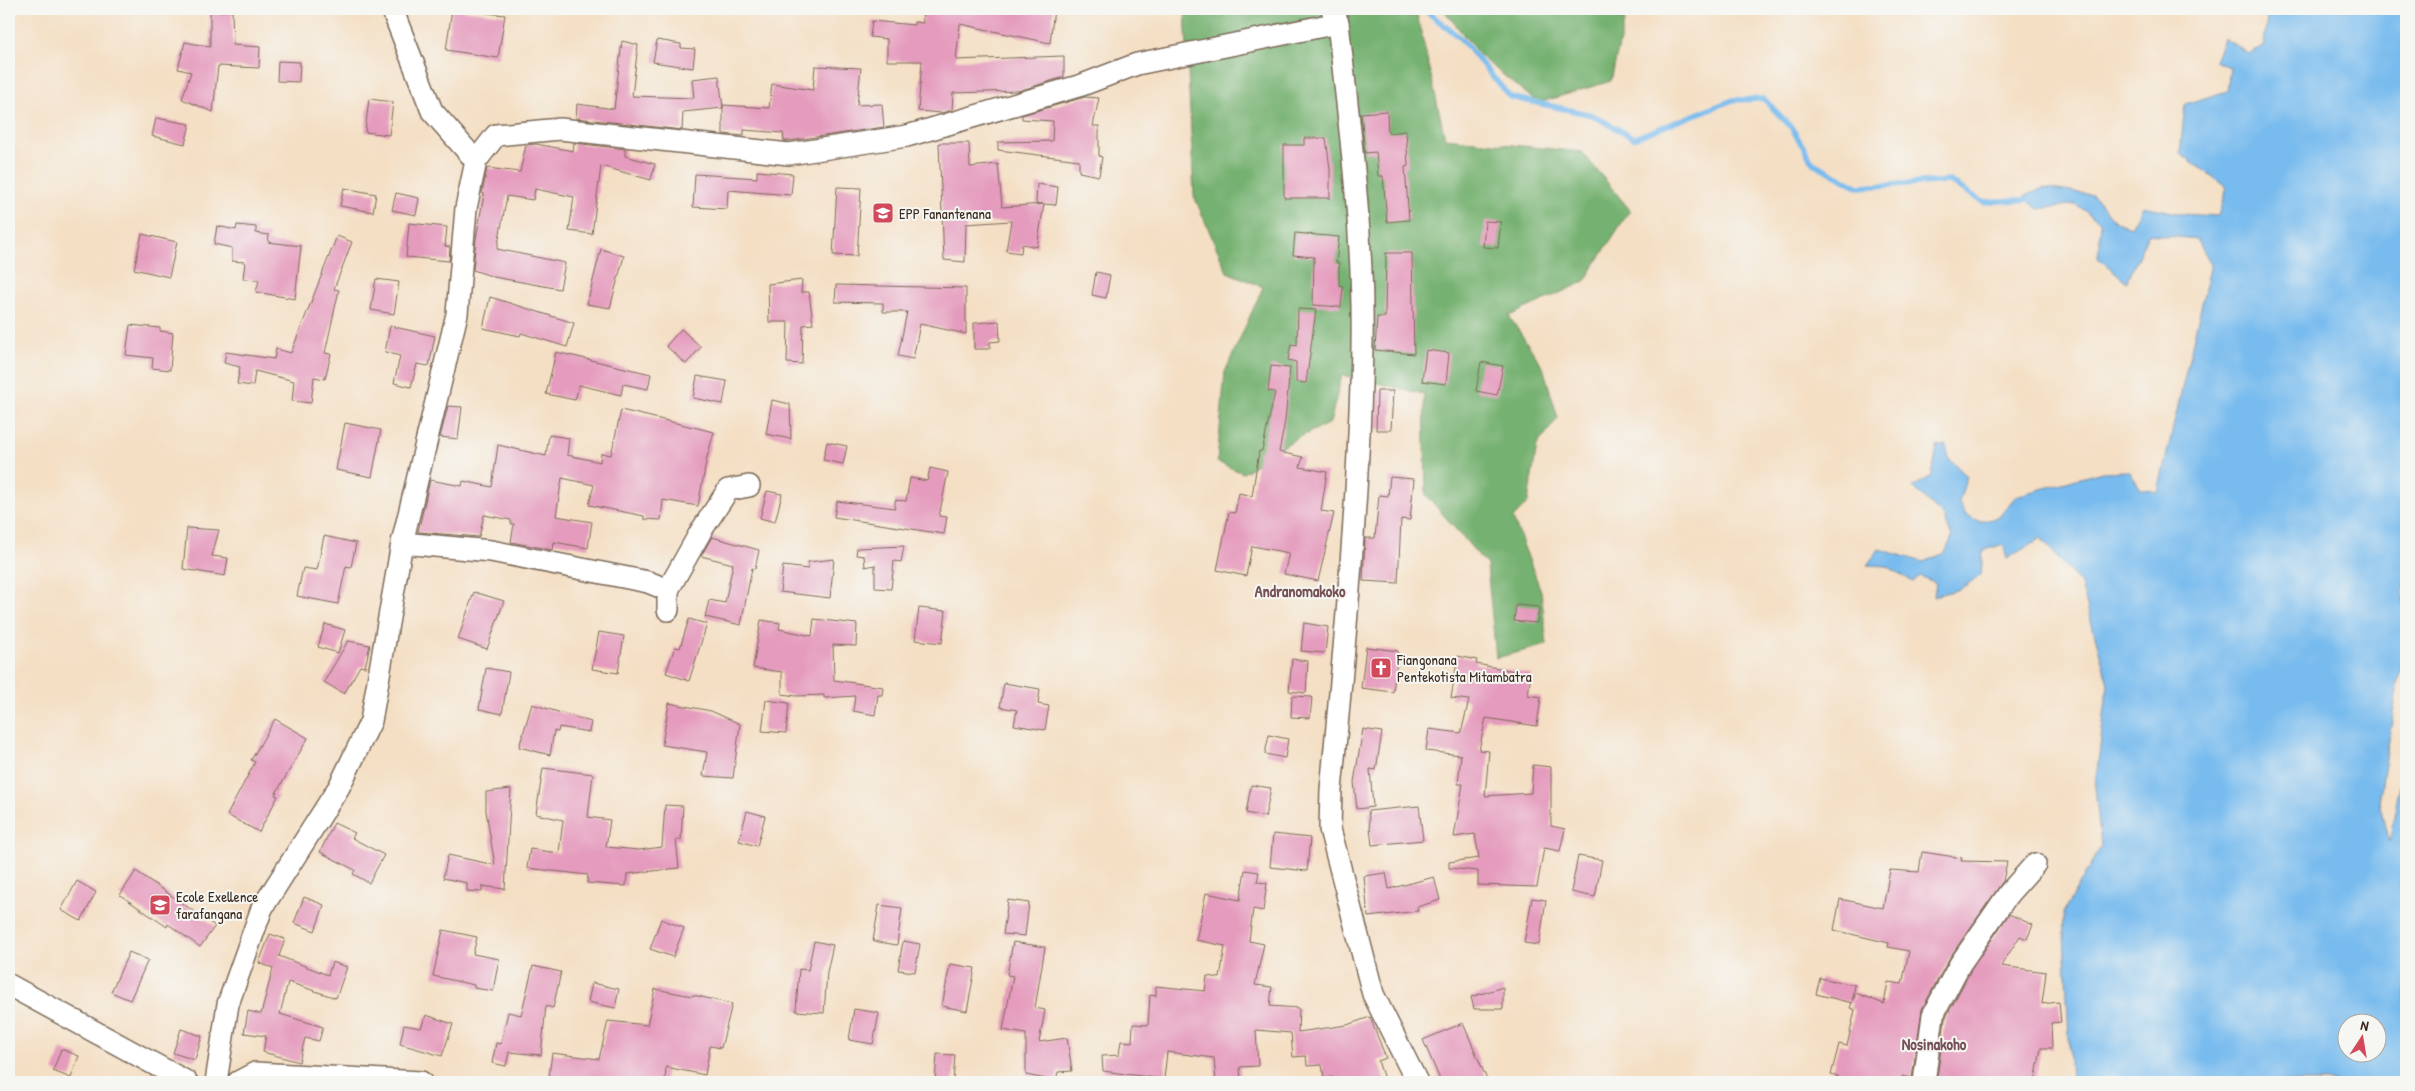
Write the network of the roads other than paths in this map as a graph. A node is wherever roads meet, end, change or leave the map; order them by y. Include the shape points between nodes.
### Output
1 (392, 9) edge
2 (1335, 16) edge
3 (476, 161) junction
4 (749, 486) dead end
5 (402, 543) junction
6 (2035, 864) dead end
7 (9, 985) edge
8 (187, 1082) edge
9 (216, 1082) edge
10 (238, 1082) edge
11 (421, 1082) edge
12 (1417, 1082) edge
13 (1924, 1082) edge

1 - 3 street via 432,111
2 - 3 street via 1137,64 1082,85 907,136 789,154 560,129 496,135
2 - 12 street via 1358,224 1362,345 1353,553 1330,829 1373,994
3 - 5 street via 466,208 457,314
4 - 5 street via 728,490 701,531 668,600 648,582 491,550
5 - 9 street via 371,721 339,787 262,908 228,1004
6 - 13 street via 2009,893 1960,964 1933,1016
7 - 8 street
10 - 11 street via 255,1073

